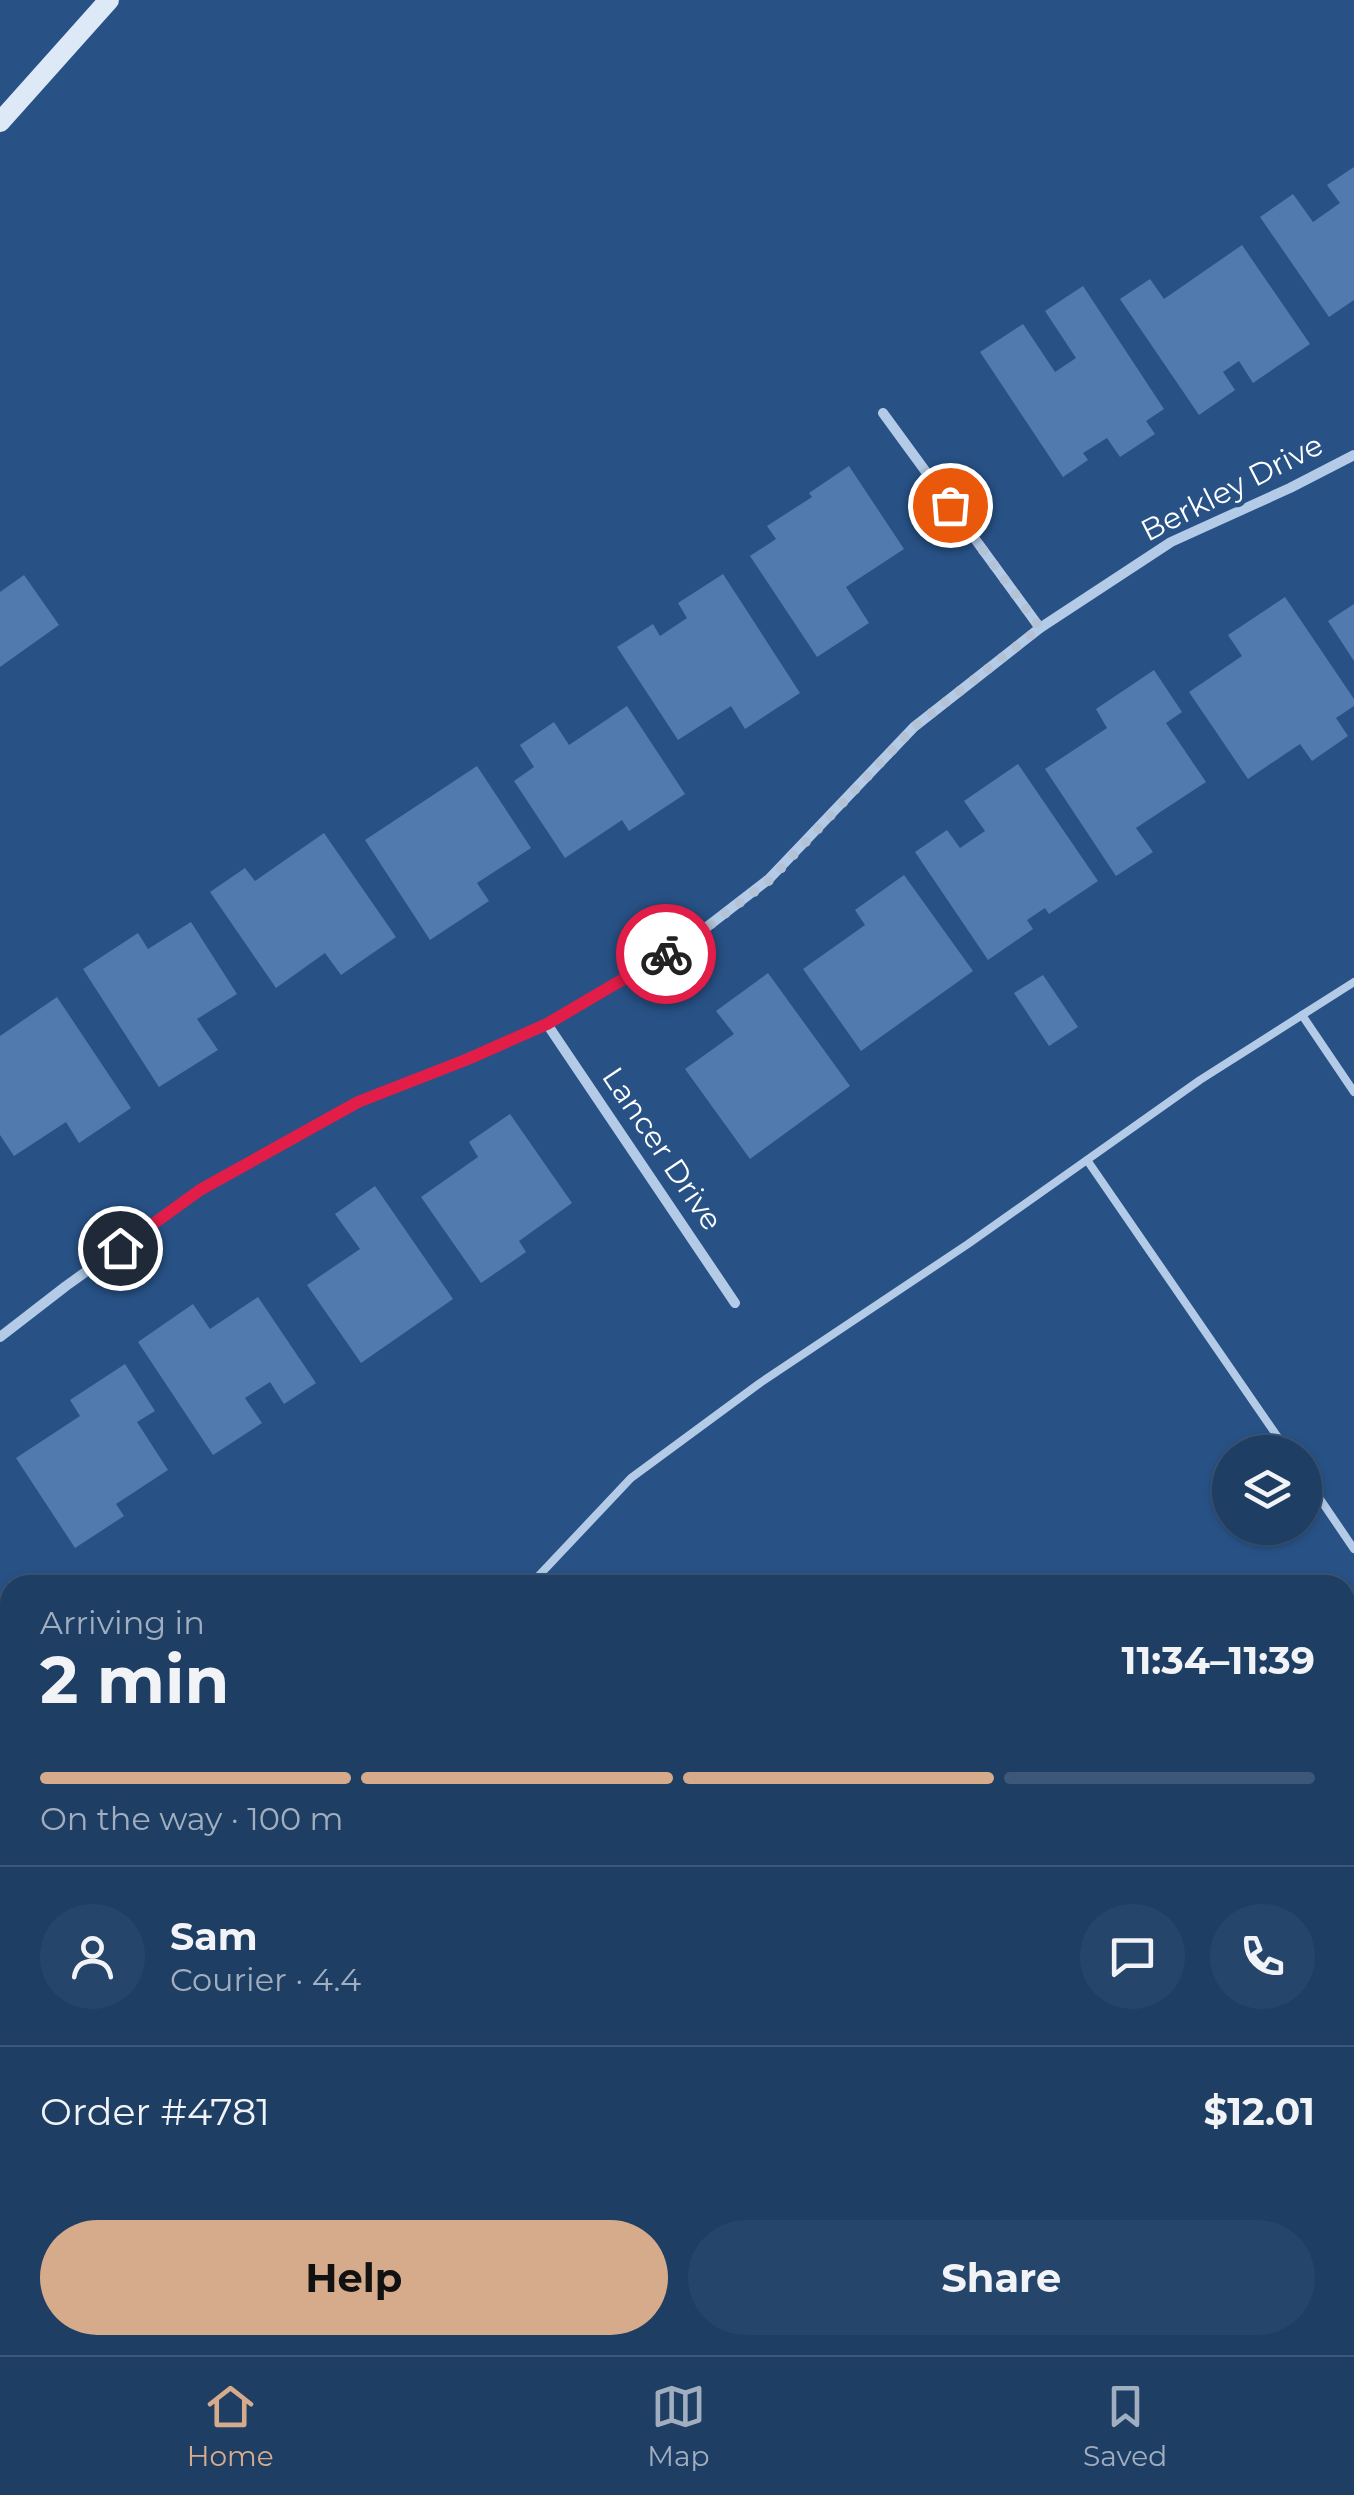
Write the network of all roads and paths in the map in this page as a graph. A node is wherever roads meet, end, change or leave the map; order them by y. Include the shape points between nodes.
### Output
1 (109, 0) edge
2 (0, 122) edge
3 (883, 413) dead end
4 (1354, 455) edge
5 (1040, 628) junction
6 (1354, 982) edge
7 (1302, 1015) junction
8 (547, 1024) junction
9 (1354, 1092) edge
10 (1088, 1160) junction
11 (736, 1303) dead end
12 (0, 1336) edge
13 (1276, 1435) edge
14 (1322, 1503) edge
15 (1354, 1549) edge
16 (539, 1575) edge

1 - 2 main road
3 - 5 street
4 - 5 street, Berkley Drive via 1171,542
5 - 8 street, Berkley Drive via 914,727 770,880 690,940
6 - 7 lane
7 - 9 lane
7 - 10 lane
8 - 11 street, Lancer Drive
8 - 12 street, Berkley Drive via 358,1102 200,1190
10 - 13 lane
10 - 16 lane via 630,1478
14 - 15 lane

